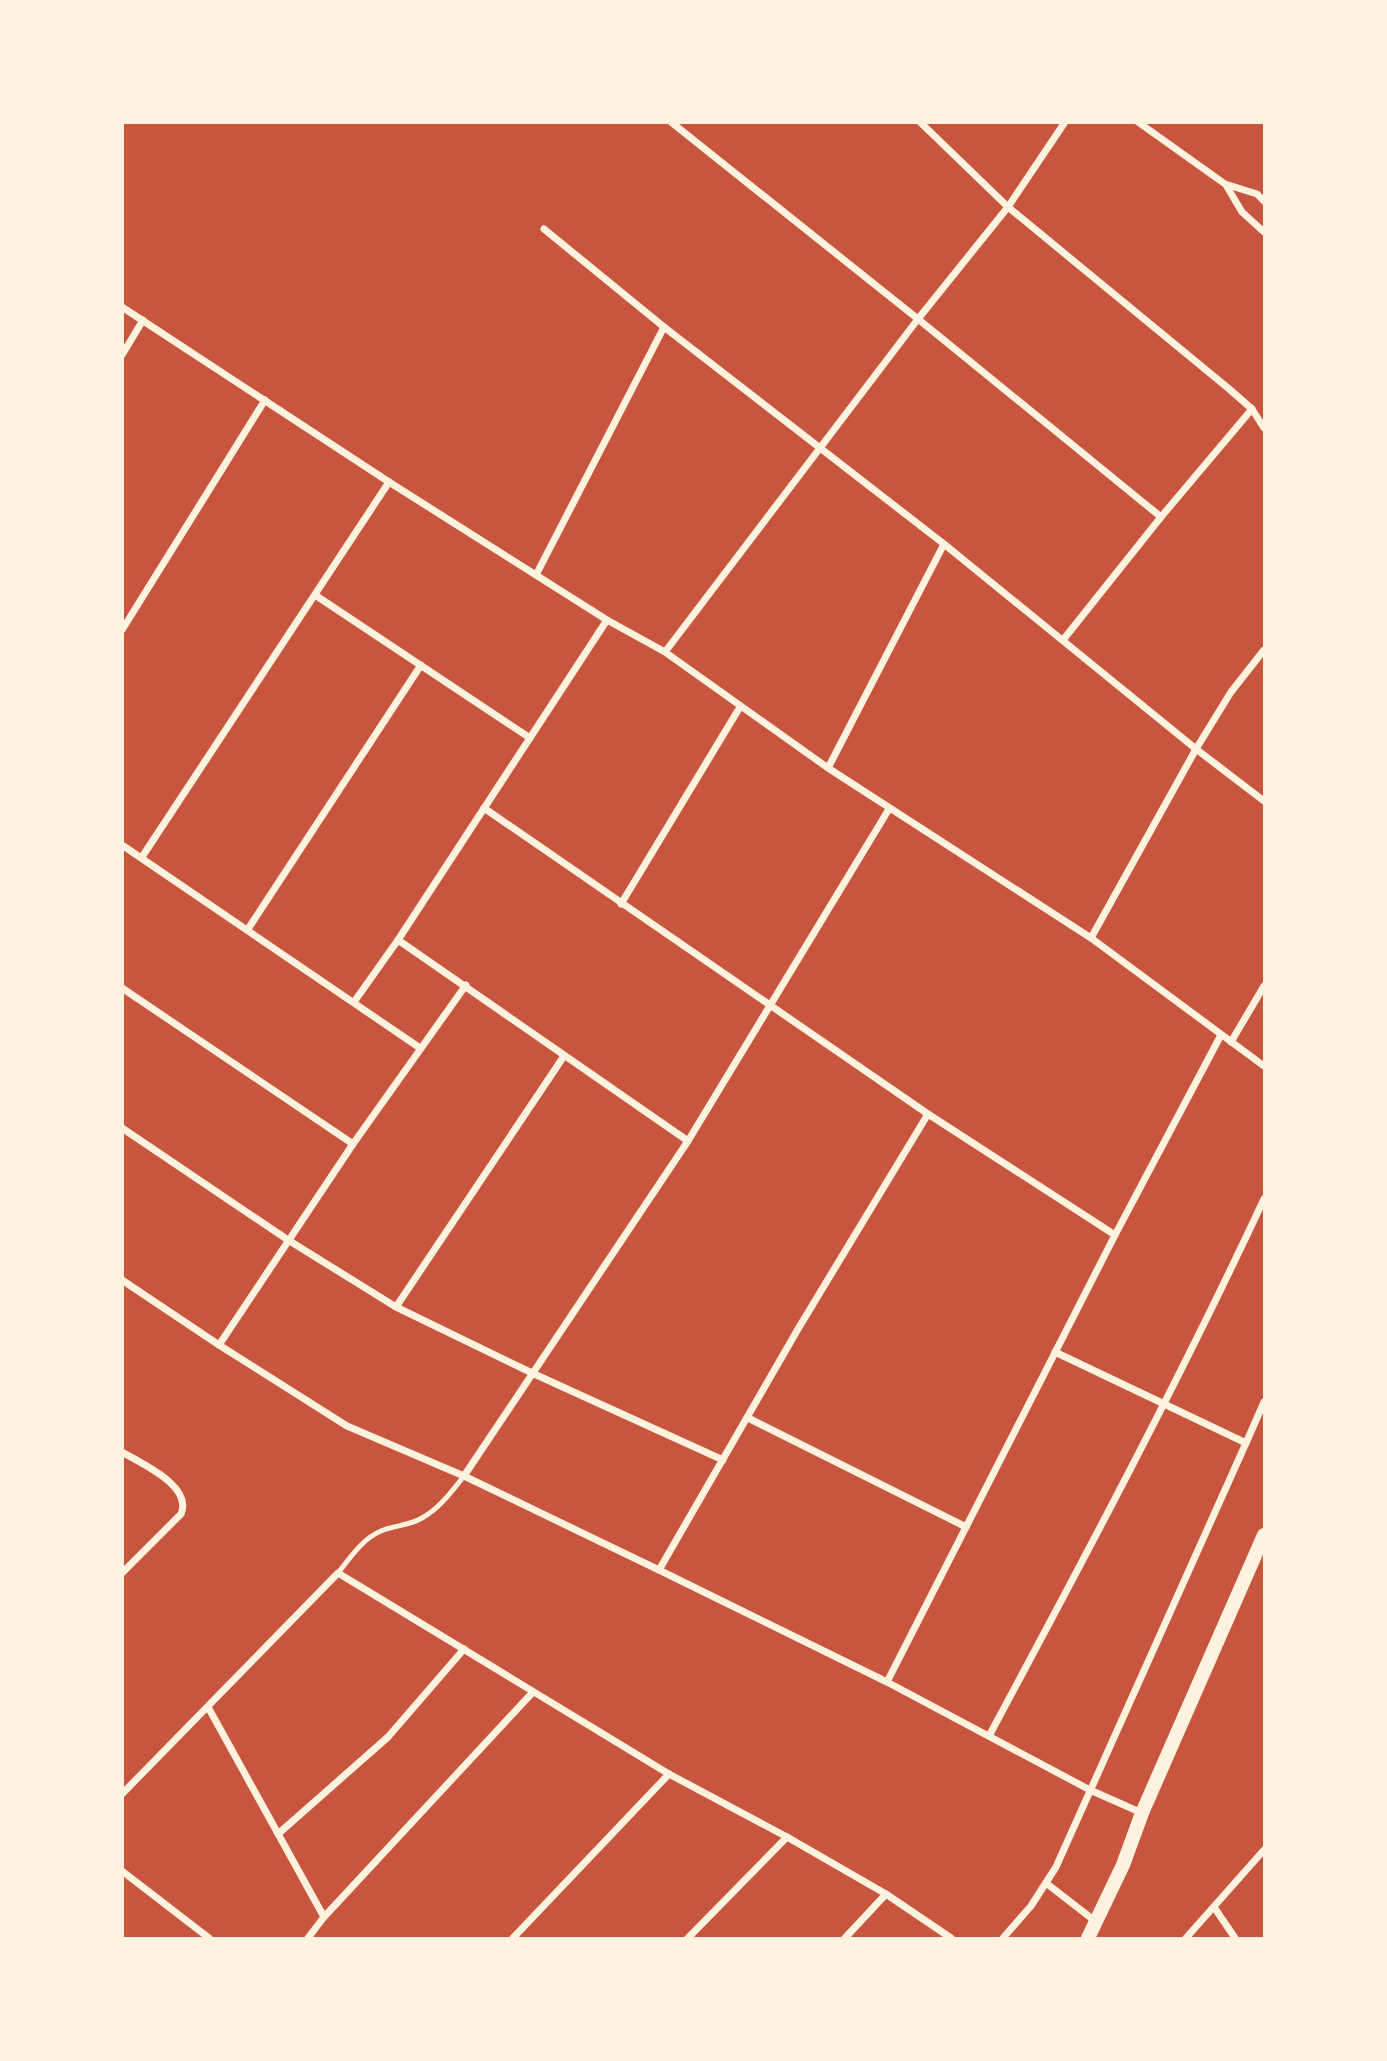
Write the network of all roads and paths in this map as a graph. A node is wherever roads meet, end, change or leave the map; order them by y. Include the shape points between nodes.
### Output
1 (671, 122) edge
2 (920, 122) edge
3 (1065, 122) edge
4 (1138, 122) edge
5 (1225, 184) junction
6 (1261, 192) edge
7 (1265, 201) edge
8 (1008, 207) junction
9 (544, 229) dead end
10 (1265, 232) edge
11 (122, 307) edge
12 (918, 319) junction
13 (143, 320) junction
14 (664, 327) junction
15 (122, 355) edge
16 (265, 400) junction
17 (1252, 410) junction
18 (1265, 428) edge
19 (821, 447) junction
20 (388, 482) junction
21 (1161, 517) junction
22 (944, 544) junction
23 (536, 575) junction
24 (315, 595) junction
25 (607, 620) junction
26 (122, 630) edge
27 (1063, 640) junction
28 (1265, 650) edge
29 (665, 652) junction
30 (421, 665) junction
31 (740, 707) junction
32 (530, 738) junction
33 (1196, 749) junction
34 (828, 768) junction
35 (1265, 801) edge
36 (484, 808) junction
37 (889, 809) junction
38 (122, 845) edge
39 (142, 857) junction
40 (621, 904) junction
41 (248, 929) junction
42 (1091, 938) junction
43 (398, 940) junction
44 (466, 985) junction
45 (1265, 986) edge
46 (122, 988) edge
47 (354, 1002) junction
48 (771, 1005) junction
49 (1221, 1035) junction
50 (1231, 1042) junction
51 (420, 1048) junction
52 (564, 1056) junction
53 (1265, 1066) edge
54 (928, 1114) junction
55 (122, 1128) edge
56 (688, 1141) junction
57 (353, 1144) junction
58 (1265, 1199) edge
59 (1115, 1235) junction
60 (288, 1240) junction
61 (122, 1280) edge
62 (396, 1307) junction
63 (219, 1345) junction
64 (1055, 1352) junction
65 (532, 1373) junction
66 (1265, 1402) edge
67 (1163, 1403) junction
68 (748, 1418) junction
69 (1247, 1443) junction
70 (122, 1451) edge
71 (723, 1461) junction
72 (464, 1476) junction
73 (966, 1527) junction
74 (1265, 1535) edge
75 (659, 1570) junction
76 (122, 1573) edge
77 (338, 1573) junction
78 (464, 1650) junction
79 (887, 1682) junction
80 (533, 1692) junction
81 (208, 1707) junction
82 (989, 1736) junction
83 (669, 1774) junction
84 (1090, 1790) junction
85 (122, 1794) edge
86 (1142, 1813) junction
87 (278, 1834) junction
88 (787, 1836) junction
89 (1265, 1850) edge
90 (122, 1871) edge
91 (1046, 1883) junction
92 (886, 1894) junction
93 (1214, 1907) junction
94 (324, 1917) junction
95 (1097, 1922) junction
96 (209, 1938) edge
97 (308, 1938) edge
98 (513, 1938) edge
99 (688, 1938) edge
100 (845, 1938) edge
101 (951, 1938) edge
102 (1003, 1938) edge
103 (1088, 1938) edge
104 (1185, 1938) edge
105 (1235, 1938) edge

1 - 12 street
2 - 8 street
3 - 8 street
4 - 5 street
5 - 6 street
5 - 10 street via 1242,212
6 - 7 street
8 - 12 street
8 - 17 street
9 - 14 street
11 - 13 street
12 - 19 street
12 - 21 street
13 - 15 street
13 - 16 street
14 - 19 street
14 - 23 street
16 - 20 street
16 - 26 street
17 - 18 street
17 - 21 street
19 - 22 street
19 - 29 street
20 - 23 street
20 - 24 street
21 - 27 street
22 - 27 street
22 - 34 street
23 - 25 street
24 - 30 street
24 - 39 street
25 - 29 street
25 - 32 street
27 - 33 street
28 - 33 street via 1231,692
29 - 31 street
30 - 32 street
30 - 41 street
31 - 34 street
31 - 40 street
32 - 36 street
33 - 35 street
33 - 42 street
34 - 37 street
36 - 40 street
36 - 43 street
37 - 42 street
37 - 48 street
38 - 39 street
39 - 41 street
40 - 48 street
41 - 47 street
42 - 49 street
43 - 44 street
43 - 47 street
44 - 51 street
44 - 52 street
45 - 50 street
46 - 57 street
47 - 51 street
48 - 54 street
48 - 56 street
49 - 50 street
49 - 59 street
50 - 53 street
51 - 57 street
52 - 56 street
52 - 62 street
54 - 59 street
54 - 68 street
55 - 60 street
56 - 65 street
57 - 60 street
58 - 67 street
59 - 64 street
60 - 62 street
60 - 63 street
61 - 63 street
62 - 65 street
63 - 72 street via 347,1426
64 - 67 street
64 - 73 street
65 - 71 street
65 - 72 street
66 - 69 street
67 - 69 street
67 - 82 street
68 - 71 street
68 - 73 street
69 - 84 street
70 - 76 street via 174,1485 184,1505 181,1514
71 - 75 street
72 - 75 street
72 - 77 lane via 424,1518 370,1537
73 - 79 street
74 - 86 main road
75 - 79 street
77 - 78 street
77 - 81 street
78 - 80 street
78 - 87 street via 388,1737
79 - 82 street
80 - 83 street
80 - 94 street
81 - 85 street
81 - 87 street
82 - 84 street
83 - 88 street
83 - 98 street
84 - 86 street
84 - 91 street
86 - 95 main road
87 - 94 street
88 - 92 street
88 - 99 street
89 - 93 street
90 - 96 street
91 - 95 street
91 - 102 street
92 - 100 street
92 - 101 street
93 - 104 street
93 - 105 street
94 - 97 street
95 - 103 main road

